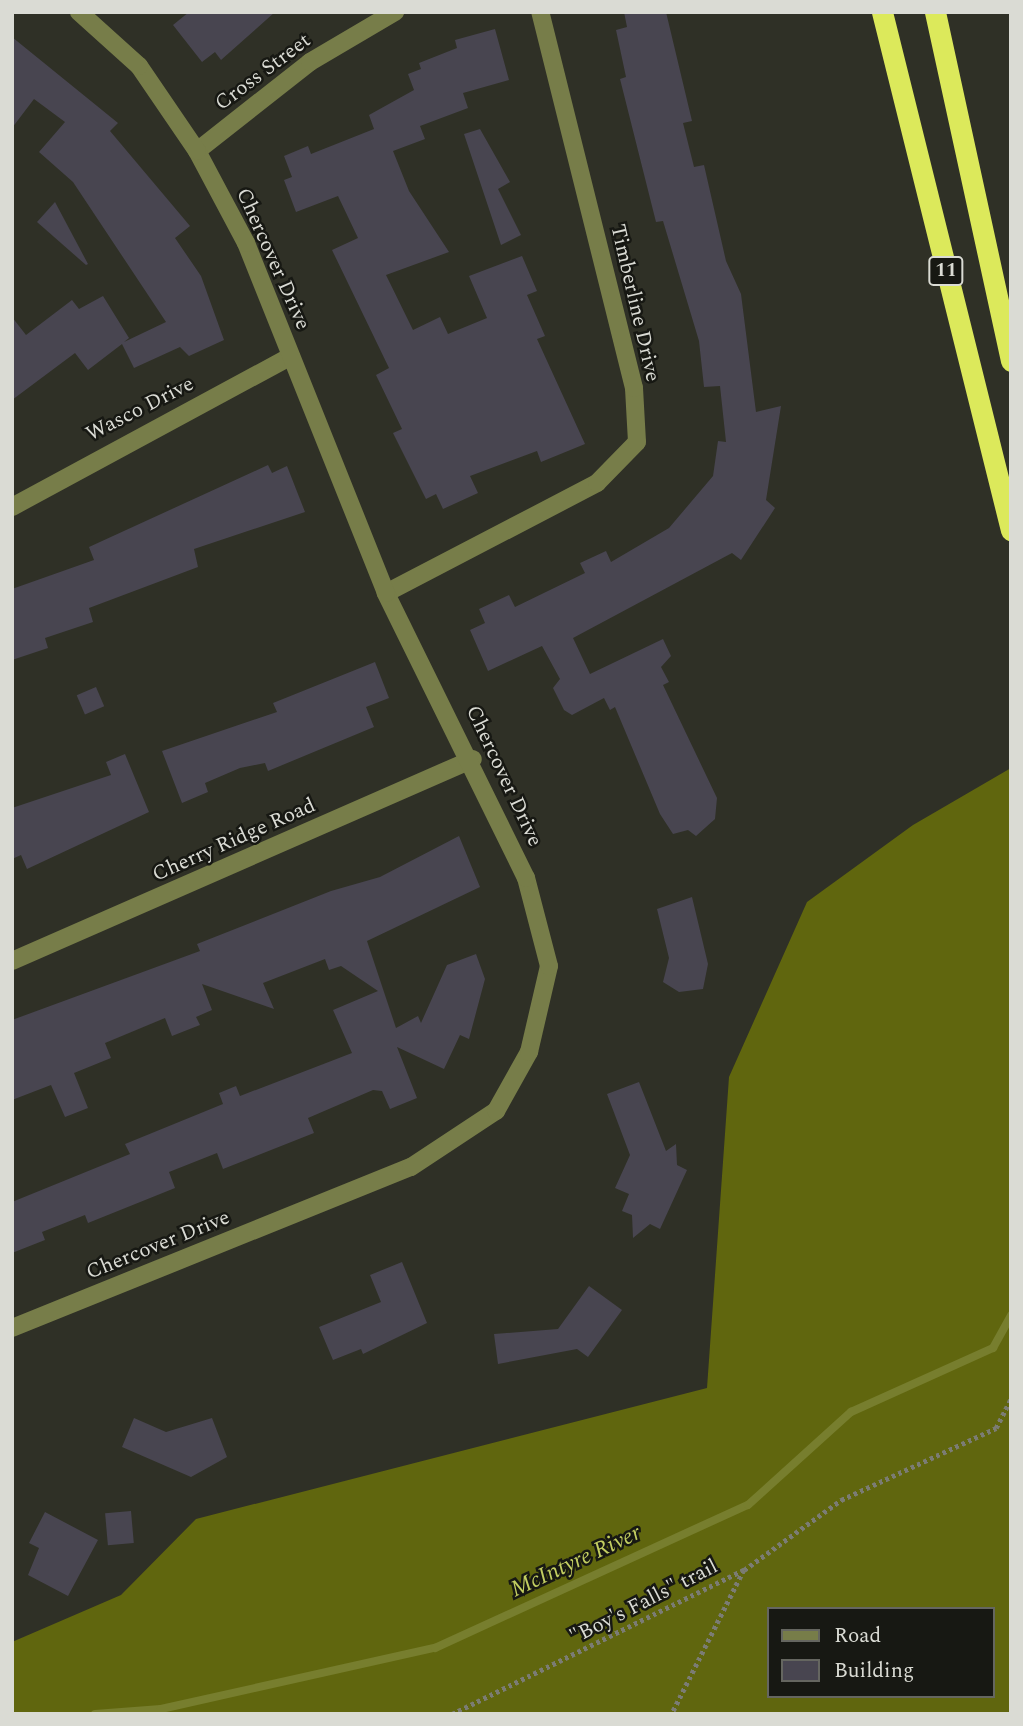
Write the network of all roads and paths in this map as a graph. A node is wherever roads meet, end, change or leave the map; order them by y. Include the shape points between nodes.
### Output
1 (79, 12) edge
2 (395, 12) edge
3 (540, 12) edge
4 (882, 12) edge
5 (935, 12) edge
6 (197, 151) junction
7 (291, 356) junction
8 (1011, 360) edge
9 (12, 507) edge
10 (1011, 530) edge
11 (386, 593) junction
12 (473, 760) junction
13 (12, 961) edge
14 (12, 1328) edge
15 (1011, 1398) edge
16 (744, 1570) junction
17 (452, 1714) edge
18 (672, 1714) edge

1 - 6 street, Chercover Drive via 139,66
2 - 6 street, Cross Street via 310,62
3 - 11 street, Timberline Drive via 634,388 637,442 597,483
4 - 10 highway, 11
5 - 8 highway, 11
6 - 7 street, Chercover Drive via 246,243
7 - 9 street, Wasco Drive
7 - 11 street, Chercover Drive
11 - 12 street, Chercover Drive
12 - 13 street, Cherry Ridge Road
12 - 14 street, Chercover Drive via 526,878 549,966 529,1052 496,1111 411,1167
15 - 16 path via 996,1428 841,1500
16 - 17 path, "Boy's Falls" trail
16 - 18 path, "Boy's Falls" trail

